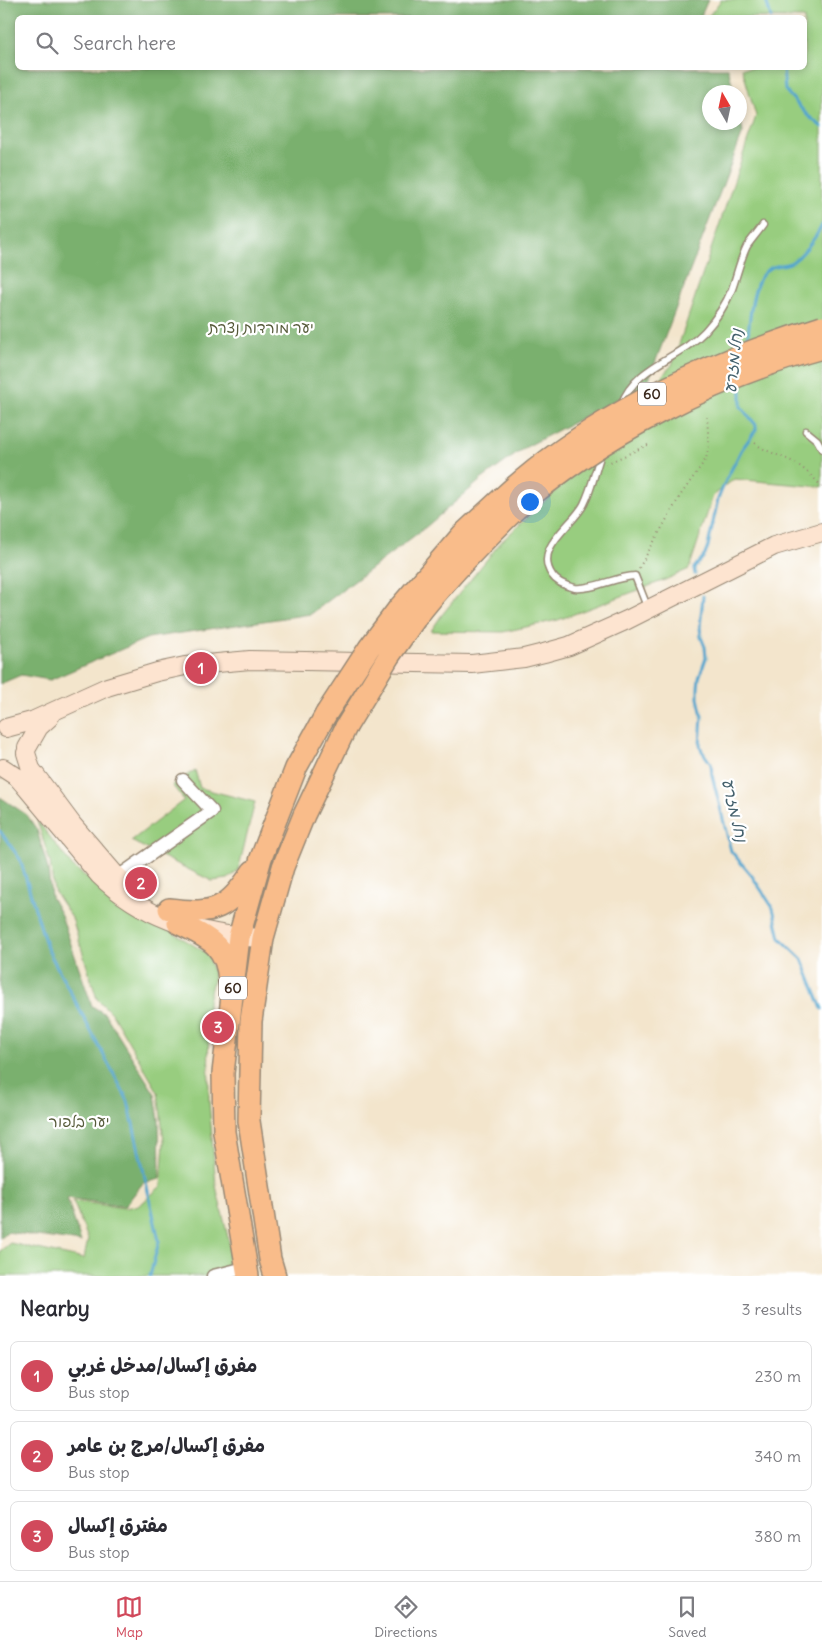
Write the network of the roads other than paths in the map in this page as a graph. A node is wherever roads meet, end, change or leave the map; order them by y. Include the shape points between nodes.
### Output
1 (763, 225) dead end
2 (822, 327) edge
3 (822, 348) edge
4 (613, 424) dead end
5 (806, 431) dead end
6 (610, 433) dead end
7 (822, 449) edge
8 (509, 504) junction
9 (822, 532) edge
10 (648, 610) junction
11 (407, 614) junction
12 (65, 706) junction
13 (3, 728) edge
14 (26, 750) junction
15 (1, 767) edge
16 (183, 780) dead end
17 (262, 858) junction
18 (118, 876) junction
19 (174, 916) junction
20 (241, 931) junction
21 (263, 938) junction
22 (232, 1001) junction
23 (246, 1272) edge
24 (212, 1276) edge
25 (275, 1276) edge

1 - 4 lane via 747,247 731,292 713,321 697,339 636,380 624,396
2 - 8 highway, 60, bridge via 731,359 642,399 532,471
3 - 8 highway, 60, bridge via 732,379 660,412
5 - 7 lane
6 - 10 lane via 583,506 551,545 547,562 559,582 574,588 635,576
8 - 11 highway, 60 via 462,535
9 - 10 main road via 774,546
10 - 12 main road via 569,646 524,658 472,664 250,660 184,666 107,687
11 - 17 highway, 60, bridge via 369,648 326,714 296,768
11 - 21 highway, 60, bridge via 389,656 346,727 304,815 283,867
12 - 13 main road via 32,721
12 - 14 main road via 39,727
13 - 14 main road via 17,730 22,735
14 - 15 main road via 17,765
14 - 18 main road via 37,778
15 - 19 main road via 24,785 111,886 142,909
16 - 18 street via 212,811
17 - 19 highway via 229,901 219,907
17 - 20 highway, 60
18 - 19 main road
19 - 20 main road via 202,918
19 - 22 highway via 218,947 228,966
20 - 21 main road
20 - 22 highway, 60
21 - 25 highway, 60 via 251,1021 249,1121
22 - 23 highway, 60 via 223,1073 224,1132
23 - 24 street

